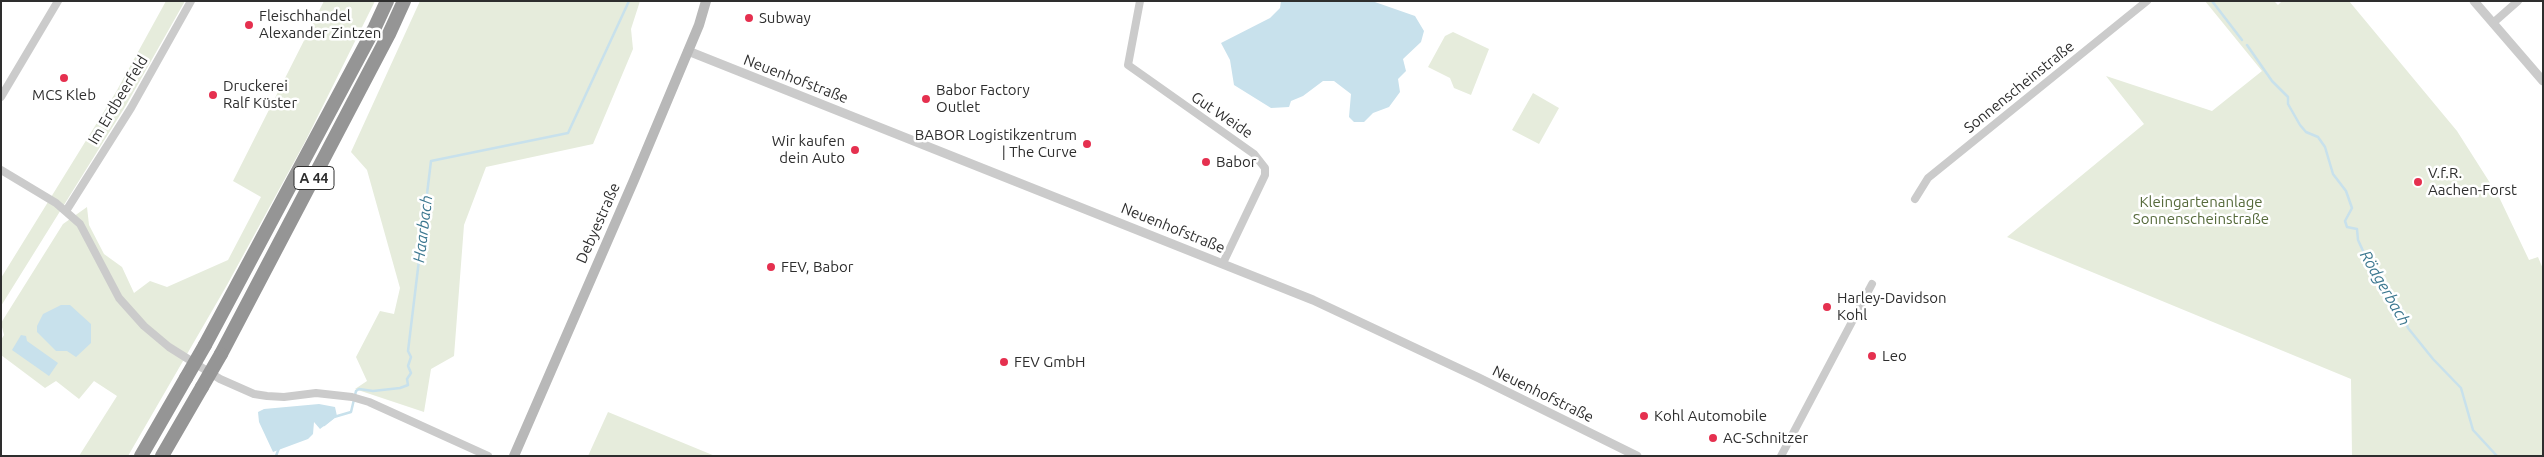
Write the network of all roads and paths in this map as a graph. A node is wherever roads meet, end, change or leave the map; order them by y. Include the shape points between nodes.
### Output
1 (58, 1) edge
2 (191, 1) edge
3 (387, 1) edge
4 (404, 1) edge
5 (706, 1) edge
6 (1140, 1) edge
7 (2147, 1) edge
8 (2474, 1) edge
9 (2518, 1) edge
10 (2493, 23) junction
11 (688, 51) junction
12 (2543, 81) edge
13 (1, 97) edge
14 (1, 170) edge
15 (1915, 199) dead end
16 (66, 212) junction
17 (1223, 263) junction
18 (1872, 284) dead end
19 (141, 456) edge
20 (162, 456) edge
21 (488, 456) edge
22 (514, 456) edge
23 (1636, 456) edge
24 (1781, 456) edge

1 - 13 street
2 - 16 street, Im Erdbeerfeld via 131,108
3 - 19 highway, A 44, bridge via 205,345
4 - 20 highway, A 44, bridge via 221,354
5 - 11 main road, Debyestraße
6 - 17 street, Gut Weide via 1128,65 1254,154 1265,168 1265,175
7 - 15 street, Sonnenscheinstraße via 1928,178
8 - 10 street
9 - 10 street
10 - 12 street
11 - 17 street, Neuenhofstraße
11 - 22 main road, Debyestraße
14 - 16 street
16 - 21 street via 80,224 119,298 144,326 169,347 220,379 254,394 284,397 316,393 355,398
17 - 23 street, Neuenhofstraße via 1321,304 1480,378
18 - 24 street

